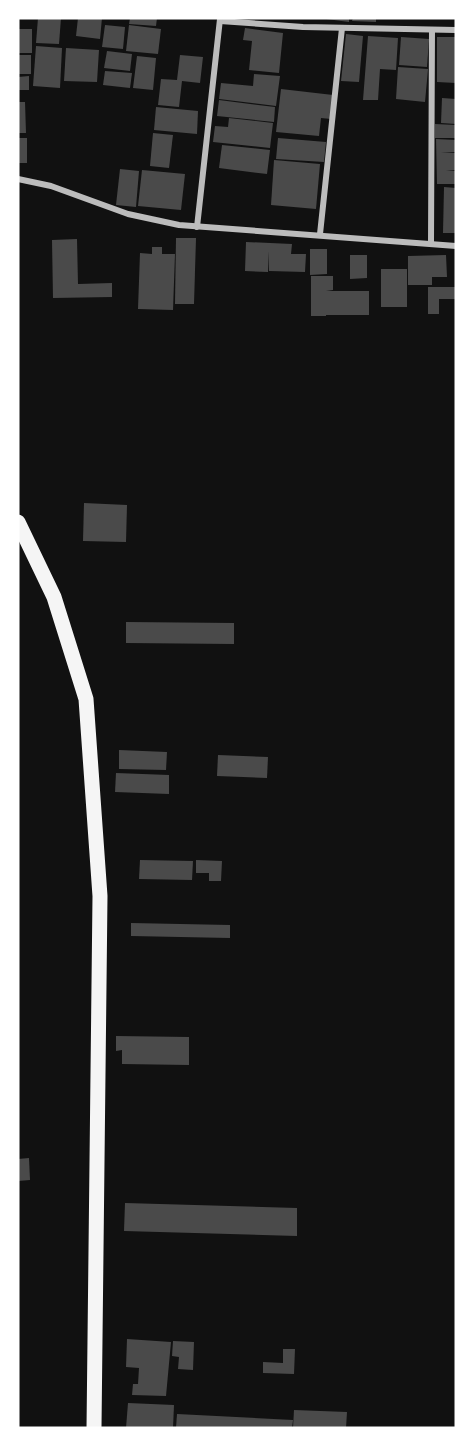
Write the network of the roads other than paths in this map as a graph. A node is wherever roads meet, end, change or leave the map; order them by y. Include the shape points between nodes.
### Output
1 (220, 19) edge
2 (342, 28) junction
3 (432, 30) junction
4 (456, 30) edge
5 (18, 179) edge
6 (197, 227) junction
7 (320, 234) junction
8 (431, 242) junction
9 (456, 246) edge
10 (18, 522) edge
11 (94, 1428) edge

1 - 2 street
1 - 6 street
2 - 3 street
2 - 7 street
3 - 4 street
3 - 8 street
5 - 6 street via 51,186 152,221
6 - 7 street
7 - 8 street
8 - 9 street
10 - 11 main road via 54,597 86,699 100,896

